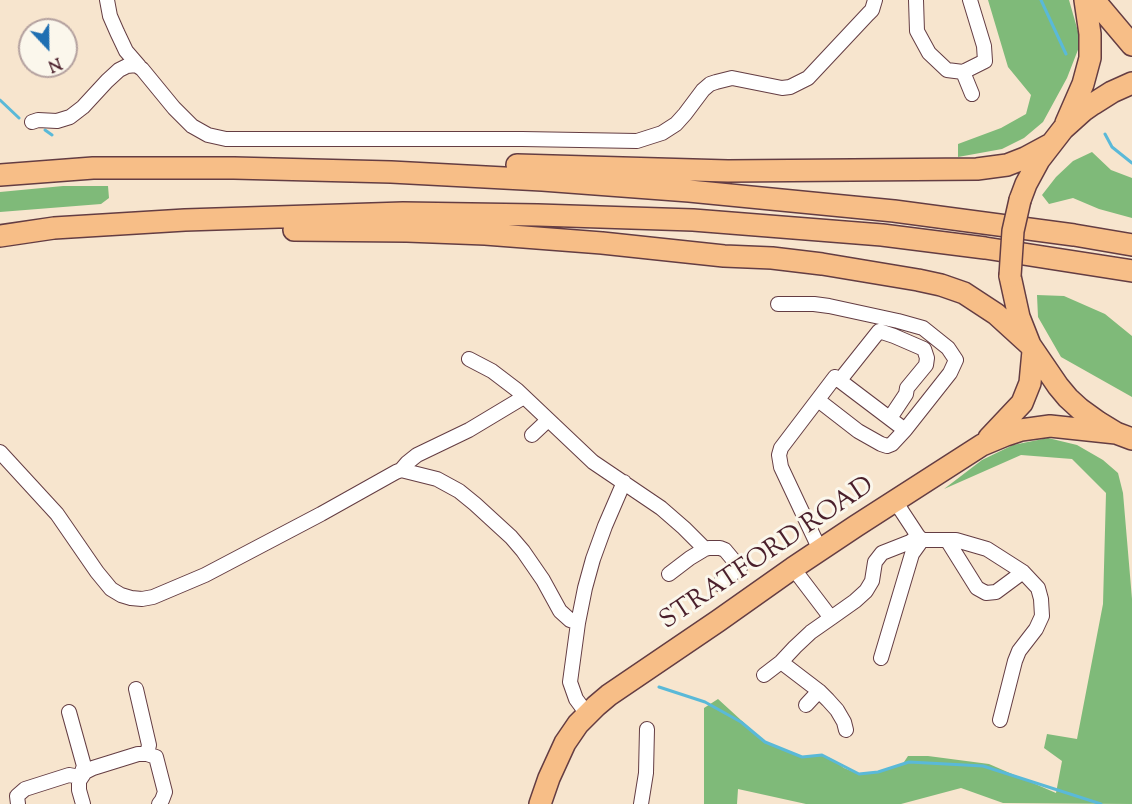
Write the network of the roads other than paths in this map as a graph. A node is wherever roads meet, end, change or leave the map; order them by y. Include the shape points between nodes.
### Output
1 (107, 0) edge
2 (875, 0) edge
3 (916, 0) edge
4 (970, 0) edge
5 (1085, 0) edge
6 (1094, 0) edge
7 (1132, 45) edge
8 (139, 66) junction
9 (963, 72) junction
10 (1132, 83) edge
11 (972, 94) dead end
12 (32, 122) dead end
13 (1057, 136) junction
14 (391, 172) junction
15 (0, 175) edge
16 (185, 220) junction
17 (0, 236) edge
18 (1132, 245) edge
19 (1132, 271) edge
20 (778, 304) dead end
21 (1031, 348) junction
22 (469, 359) dead end
23 (840, 380) junction
24 (524, 397) junction
25 (818, 400) junction
26 (890, 418) junction
27 (548, 420) junction
28 (905, 430) junction
29 (532, 435) dead end
30 (1123, 435) edge
31 (982, 445) junction
32 (0, 452) edge
33 (1132, 455) edge
34 (401, 470) junction
35 (624, 482) junction
36 (895, 501) junction
37 (920, 538) junction
38 (947, 540) junction
39 (705, 549) junction
40 (820, 550) junction
41 (793, 567) junction
42 (1023, 572) junction
43 (669, 574) dead end
44 (719, 584) dead end
45 (831, 618) junction
46 (578, 623) junction
47 (881, 658) dead end
48 (781, 662) junction
49 (764, 675) dead end
50 (136, 689) dead end
51 (819, 691) junction
52 (806, 705) dead end
53 (69, 712) dead end
54 (587, 714) junction
55 (1000, 720) dead end
56 (647, 729) dead end
57 (846, 730) dead end
58 (147, 754) junction
59 (80, 777) junction
60 (18, 804) edge
61 (83, 804) edge
62 (159, 804) edge
63 (540, 804) edge
64 (641, 804) edge

1 - 8 street via 126,51
2 - 8 street via 868,14 808,78 782,88 732,78 716,81 703,90 676,124 637,141 226,139 192,126
3 - 9 street via 917,31 929,53 947,70
4 - 9 street via 985,61
5 - 13 highway via 1090,58 1083,84
6 - 7 highway
8 - 12 street via 119,70 66,119
9 - 11 street
10 - 13 highway via 1083,111
13 - 14 highway via 1025,159 977,169 728,171 463,165
13 - 21 highway, bridge via 1032,173 1013,231 1010,276
14 - 15 highway via 116,167
14 - 18 highway via 723,194 894,211
16 - 17 highway via 54,228
16 - 19 highway via 402,213 693,220 882,235
16 - 21 highway via 225,231 485,234 841,267 941,285 964,293 996,314
20 - 28 street via 829,306 898,321 923,328 948,348 956,360 950,373
21 - 30 highway via 1068,398
21 - 31 highway, STRATFORD ROAD via 1030,383 1022,403
22 - 24 street via 492,371
23 - 25 street via 835,377
23 - 26 street
23 - 26 street via 879,331 924,349 926,365 907,387
24 - 27 street
24 - 34 street via 417,455
25 - 28 street via 881,444 892,444
25 - 40 street via 779,455
26 - 28 street
27 - 29 street
27 - 35 street via 593,462
30 - 31 highway, STRATFORD ROAD via 1036,427
30 - 33 highway
31 - 36 highway, STRATFORD ROAD
32 - 34 street via 57,514 111,589 142,599 205,575
34 - 46 street via 437,479 475,504 523,551 560,611
35 - 39 street via 673,518
35 - 46 street via 593,559
36 - 37 street
36 - 40 highway, STRATFORD ROAD
37 - 38 street
37 - 45 street via 878,556 866,591
37 - 47 street
38 - 42 street via 987,549
38 - 42 street via 977,588 986,593 996,592
39 - 43 street
39 - 44 street via 725,550 740,568
40 - 41 highway, STRATFORD ROAD
41 - 45 street
41 - 54 highway, STRATFORD ROAD
42 - 55 street via 1038,588 1042,616 1018,651
45 - 48 street
46 - 54 street via 570,682
48 - 49 street
48 - 51 street
50 - 58 street via 149,746
51 - 52 street
51 - 57 street via 837,710
53 - 59 street via 84,766
54 - 63 highway, STRATFORD ROAD via 559,754
56 - 64 street
58 - 59 street via 93,768
58 - 62 street via 156,757 165,792
59 - 60 street via 69,775 25,789 17,796
59 - 61 street

